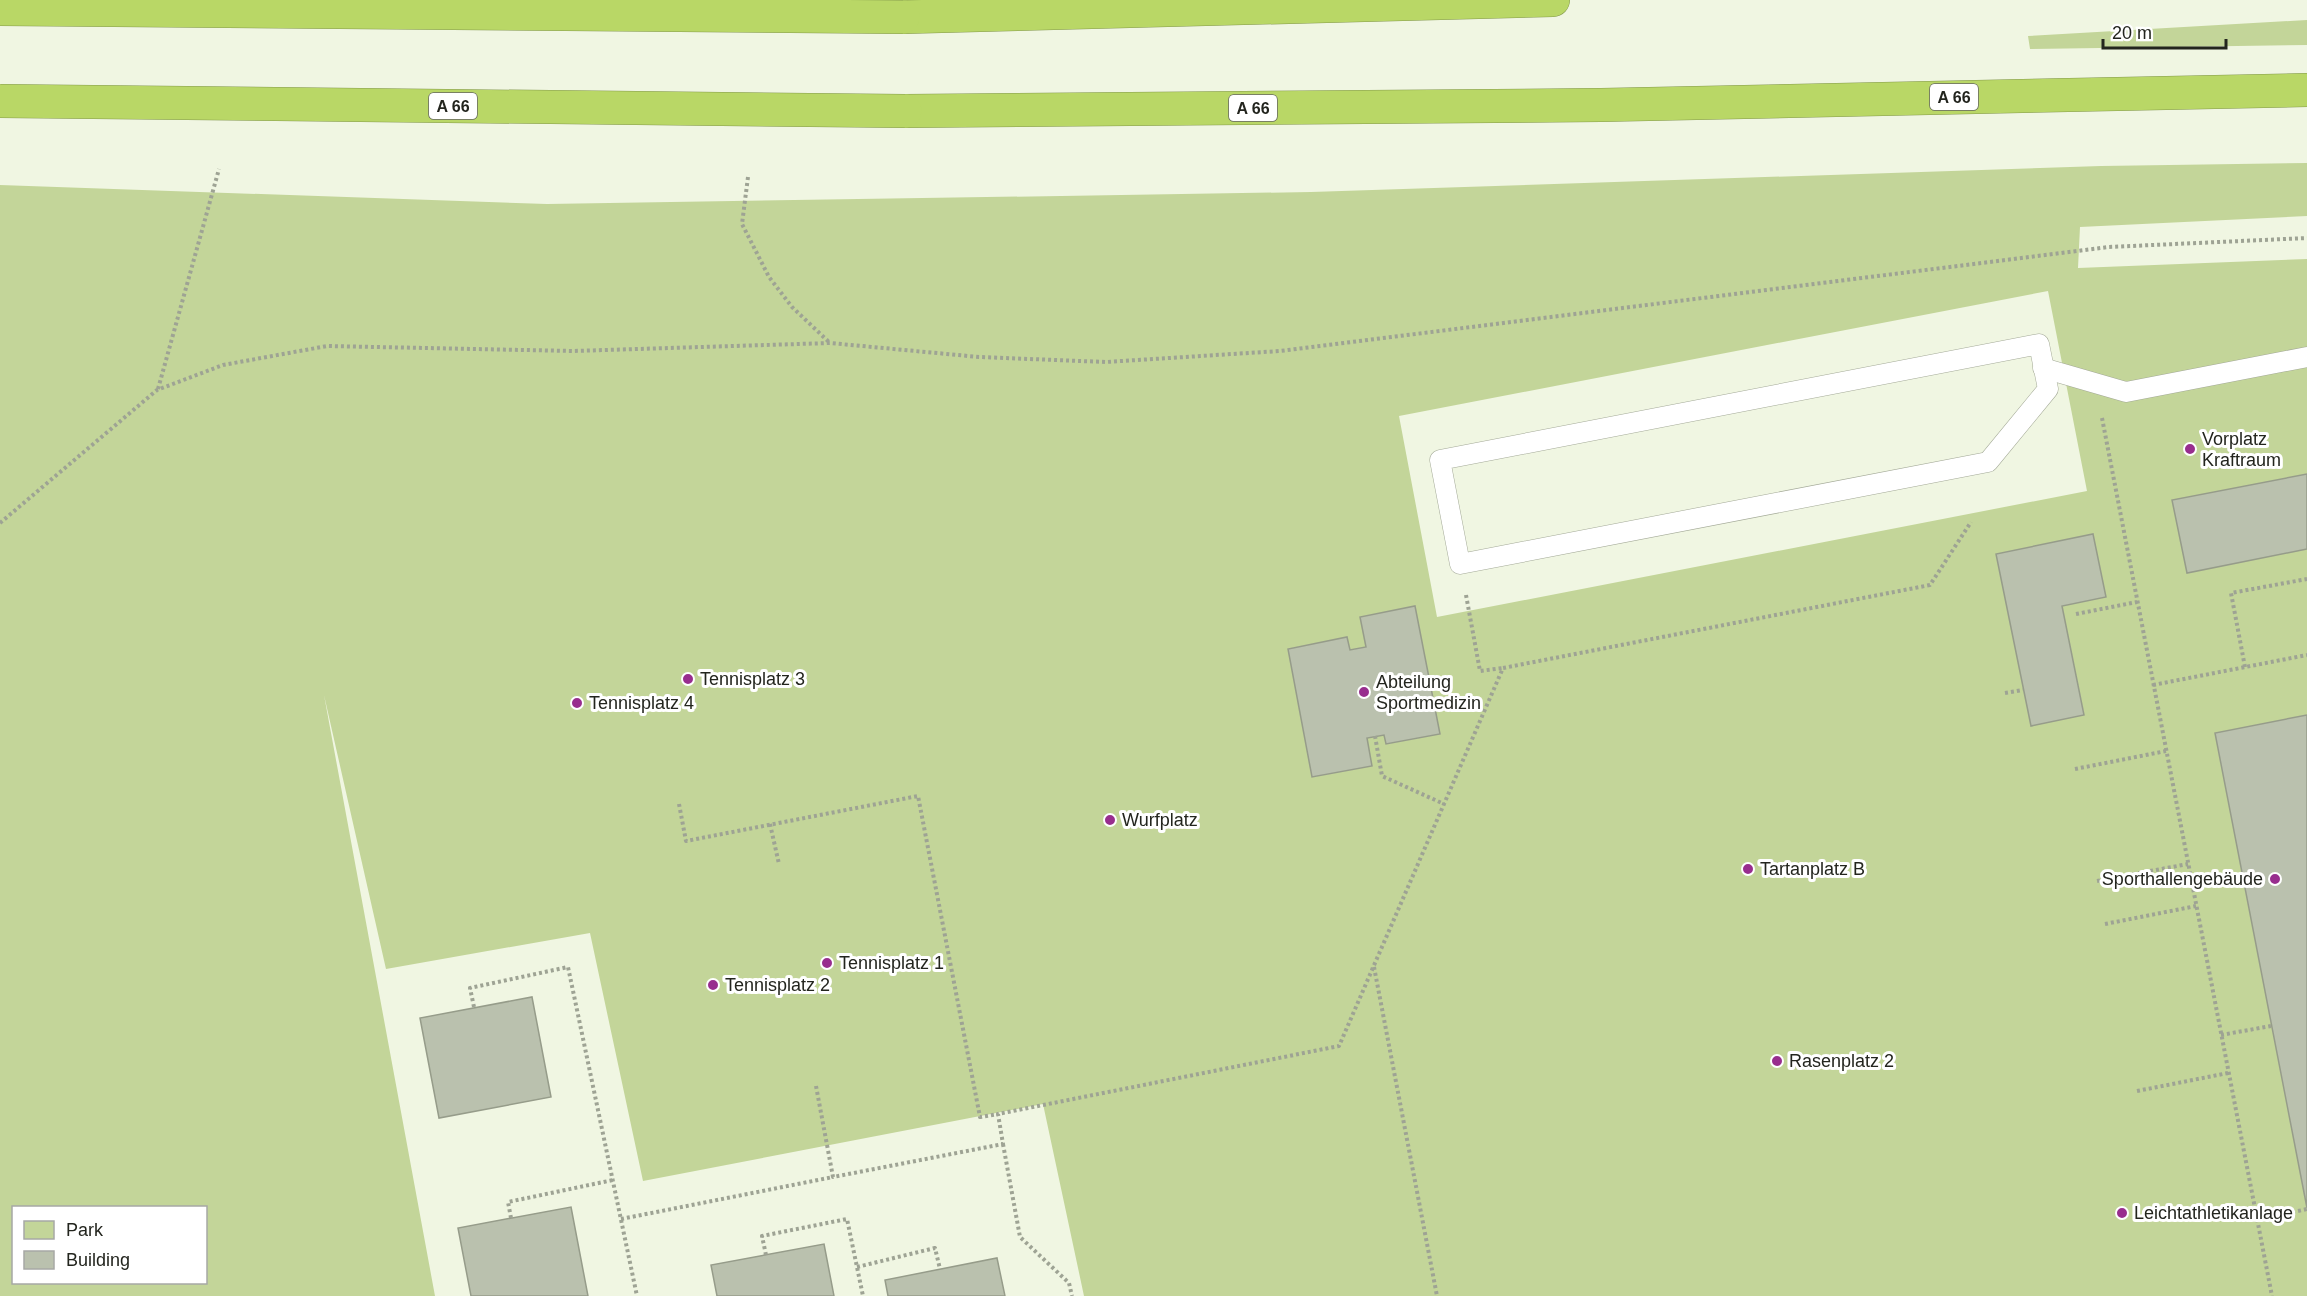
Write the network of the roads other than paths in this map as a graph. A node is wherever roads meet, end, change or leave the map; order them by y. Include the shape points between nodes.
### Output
1 (1553, 0) edge
2 (0, 9) edge
3 (2307, 90) edge
4 (0, 101) edge
5 (2307, 357) edge
6 (2043, 368) junction

1 - 2 highway, bridge via 903,17
3 - 4 highway, A 66, bridge via 1601,105 905,111
5 - 6 lane via 2126,392
6 - 6 lane via 2048,389 1988,462 1460,564 1440,460 2039,344

